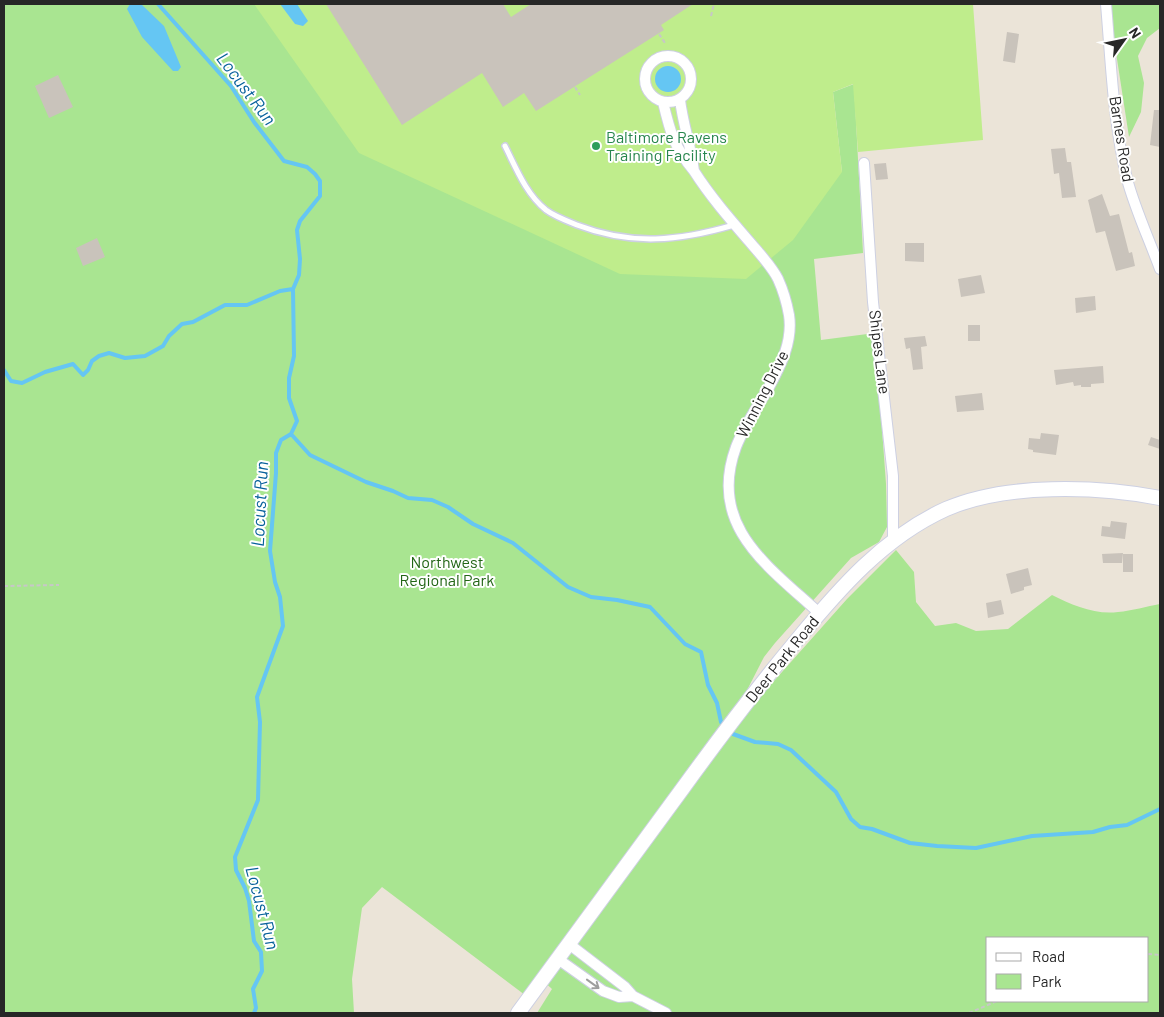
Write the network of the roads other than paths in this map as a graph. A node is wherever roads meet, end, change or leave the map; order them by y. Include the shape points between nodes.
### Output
1 (1106, 4) edge
2 (680, 100) junction
3 (663, 102) junction
4 (505, 146) dead end
5 (864, 163) dead end
6 (694, 171) junction
7 (735, 225) junction
8 (1160, 269) edge
9 (1160, 498) edge
10 (893, 541) junction
11 (819, 613) junction
12 (569, 944) junction
13 (558, 958) junction
14 (633, 996) junction
15 (518, 1013) edge
16 (666, 1013) edge

1 - 8 street, Barnes Road via 1124,165
2 - 3 street
2 - 3 street, Winning Drive via 690,89 688,67 677,58 662,57 650,66 646,80 650,94
2 - 6 street, Winning Drive
3 - 6 street, Winning Drive via 673,138
4 - 7 lane via 531,194 546,210 596,233 650,240 680,238
5 - 10 street, Shipes Lane via 873,302 893,476
6 - 7 street, Winning Drive
7 - 11 street, Winning Drive via 778,278 789,316 790,333 777,373 742,434 733,457 729,484 732,512 752,550
9 - 10 street, Deer Park Road via 1086,489 999,495 944,510
10 - 11 street, Deer Park Road via 858,570
11 - 12 street, Deer Park Road via 737,715
12 - 13 street, Deer Park Road
12 - 14 street
13 -> 14 street via 603,991 619,997
13 - 15 street, Deer Park Road
14 - 16 street

